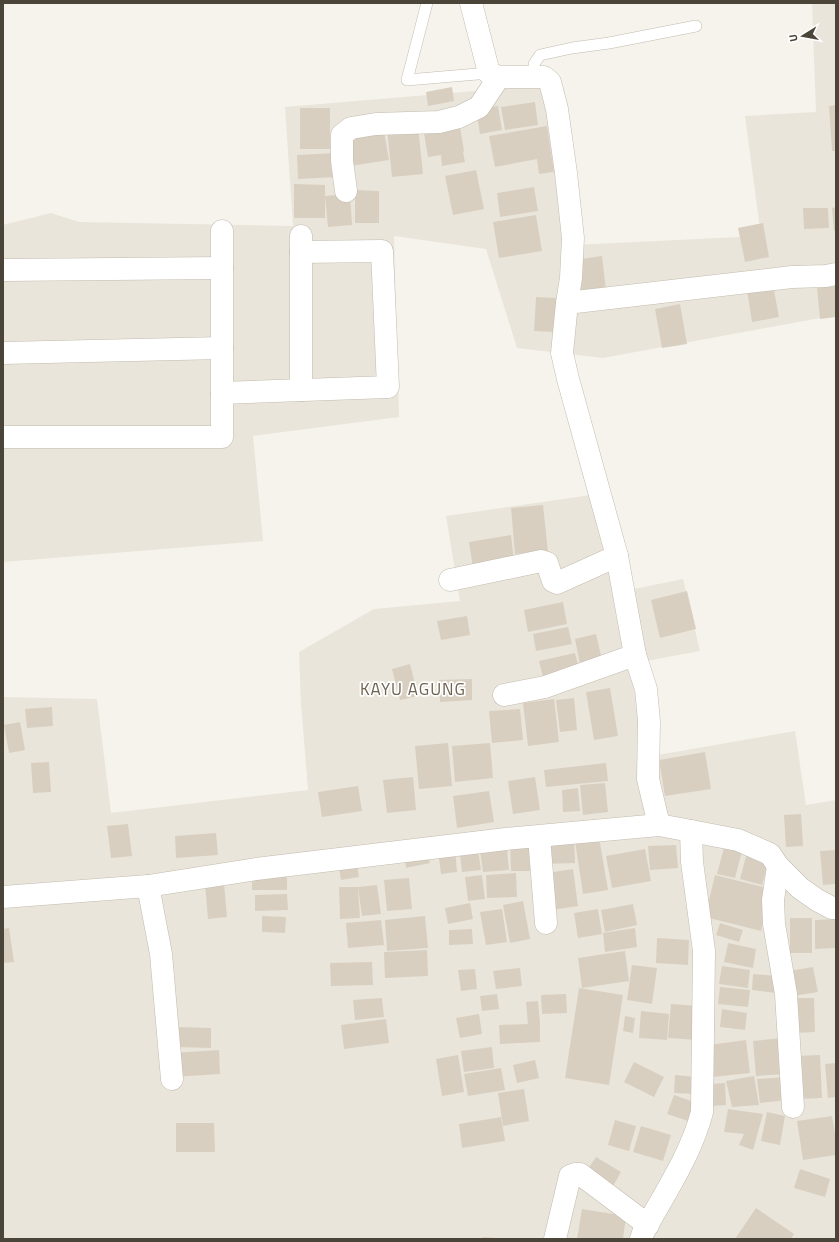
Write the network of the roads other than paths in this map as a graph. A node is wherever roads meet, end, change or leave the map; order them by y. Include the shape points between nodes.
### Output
1 (427, 3) edge
2 (471, 3) edge
3 (696, 26) dead end
4 (494, 75) junction
5 (535, 77) junction
6 (346, 191) dead end
7 (222, 231) dead end
8 (222, 268) junction
9 (3, 270) edge
10 (836, 274) edge
11 (566, 303) junction
12 (222, 348) junction
13 (3, 354) edge
14 (301, 390) junction
15 (222, 393) junction
16 (3, 437) edge
17 (617, 556) junction
18 (450, 580) dead end
19 (635, 655) junction
20 (504, 695) dead end
21 (659, 826) junction
22 (691, 831) junction
23 (539, 837) junction
24 (778, 866) junction
25 (148, 886) junction
26 (3, 897) edge
27 (836, 908) edge
28 (546, 923) dead end
29 (172, 1079) dead end
30 (793, 1108) dead end
31 (645, 1232) edge
32 (555, 1239) edge

1 - 4 lane via 407,80
2 - 4 street
3 - 5 lane via 540,55 534,64
4 - 5 street
4 - 6 street via 479,107 459,117 439,122 376,124 351,128 342,135
5 - 11 street via 544,77 550,82 557,109 566,173 573,238 571,278
7 - 8 street
8 - 9 street
8 - 12 street
10 - 11 street
11 - 17 street via 562,353
12 - 13 street
12 - 15 street
14 - 14 street via 388,387 382,251 301,244
14 - 15 street
15 - 16 street via 222,437
17 - 18 street via 557,583 553,581 547,563 541,561
17 - 19 street
19 - 20 street via 545,687
19 - 21 street via 646,689 649,721 648,779
21 - 22 street
21 - 23 street
22 - 24 street via 749,844 770,854
22 - 31 street via 692,862 704,951 702,1112 689,1148
23 - 25 street via 341,858
23 - 28 street
24 - 27 street via 800,888 817,900
24 - 30 street via 773,900 774,924 786,994
25 - 26 street
25 - 29 street via 161,954
31 - 32 street via 580,1174 575,1174 570,1176

